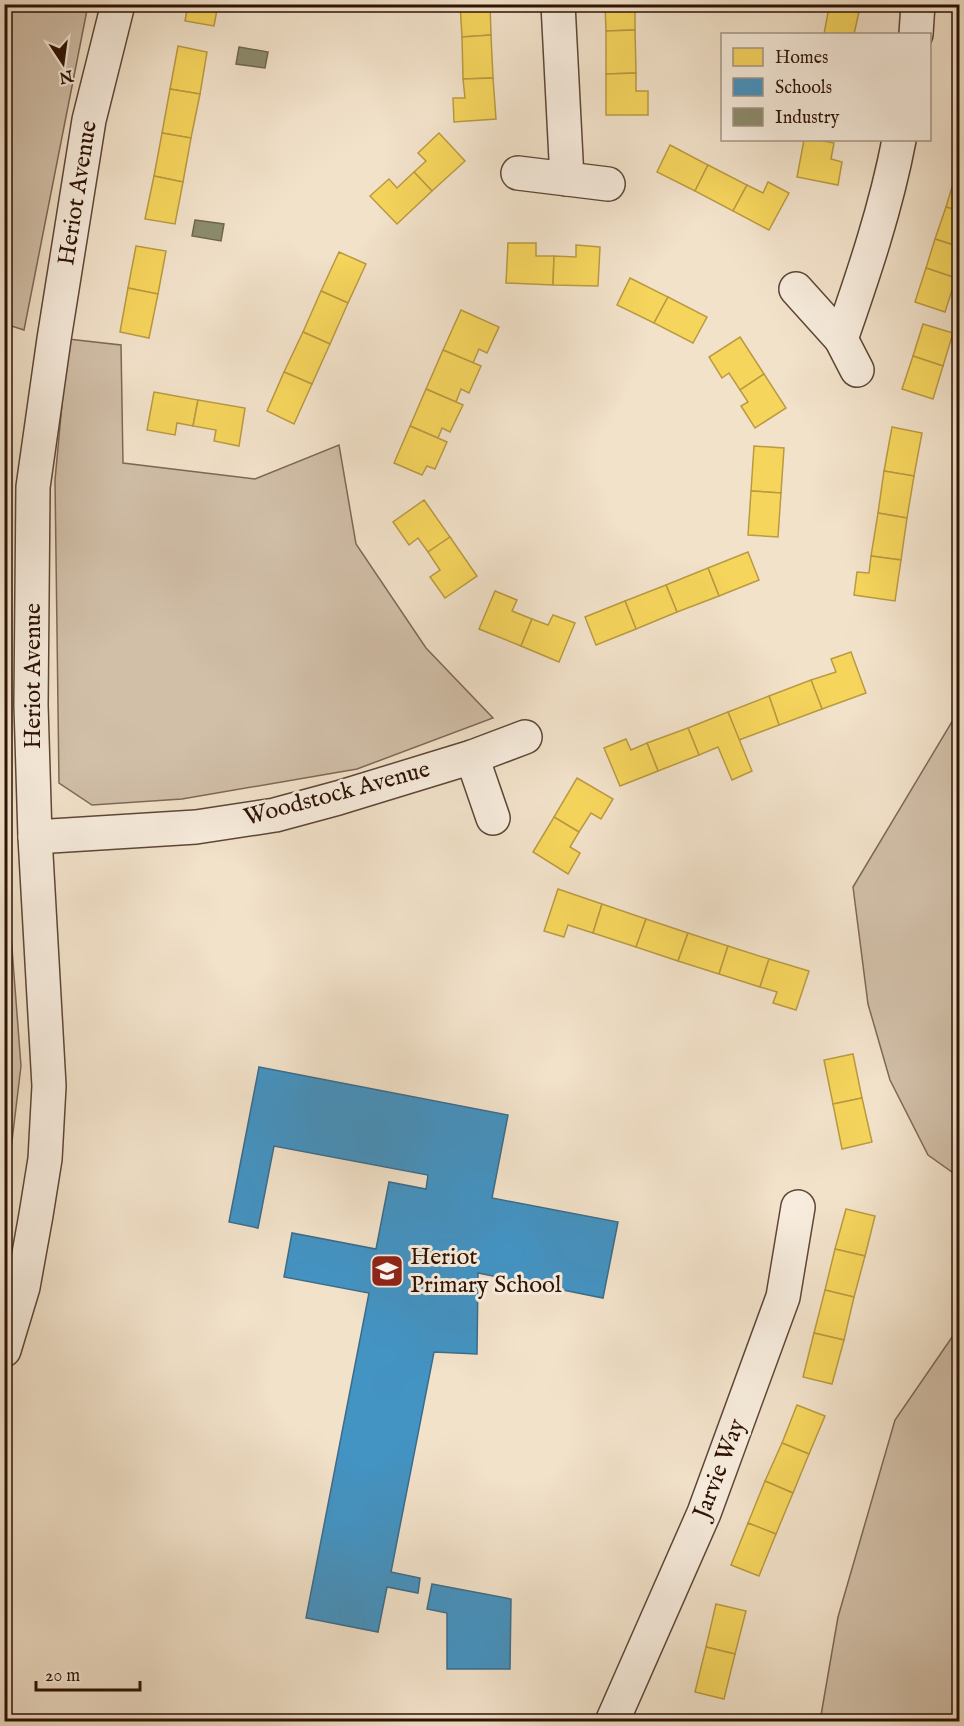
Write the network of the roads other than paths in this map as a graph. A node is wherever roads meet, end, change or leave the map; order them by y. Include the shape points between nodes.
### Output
1 (118, 4) edge
2 (558, 4) edge
3 (918, 4) edge
4 (916, 33) edge
5 (899, 141) edge
6 (518, 173) dead end
7 (567, 179) junction
8 (608, 184) dead end
9 (796, 289) dead end
10 (842, 339) junction
11 (857, 370) dead end
12 (525, 737) dead end
13 (472, 757) junction
14 (493, 818) dead end
15 (35, 837) junction
16 (798, 1207) dead end
17 (4, 1350) edge
18 (612, 1722) edge

1 - 15 street, Heriot Avenue via 89,120 33,487 31,705
2 - 7 street
3 - 4 street
5 - 10 street via 867,266
6 - 7 street
7 - 8 street
9 - 10 street
10 - 11 street
12 - 13 street, Woodstock Avenue
13 - 14 street
13 - 15 street, Woodstock Avenue via 276,814 196,827
15 - 17 street, Heriot Avenue via 49,1086 47,1128 23,1287
16 - 18 street, Jarvie Way via 780,1307 704,1513

